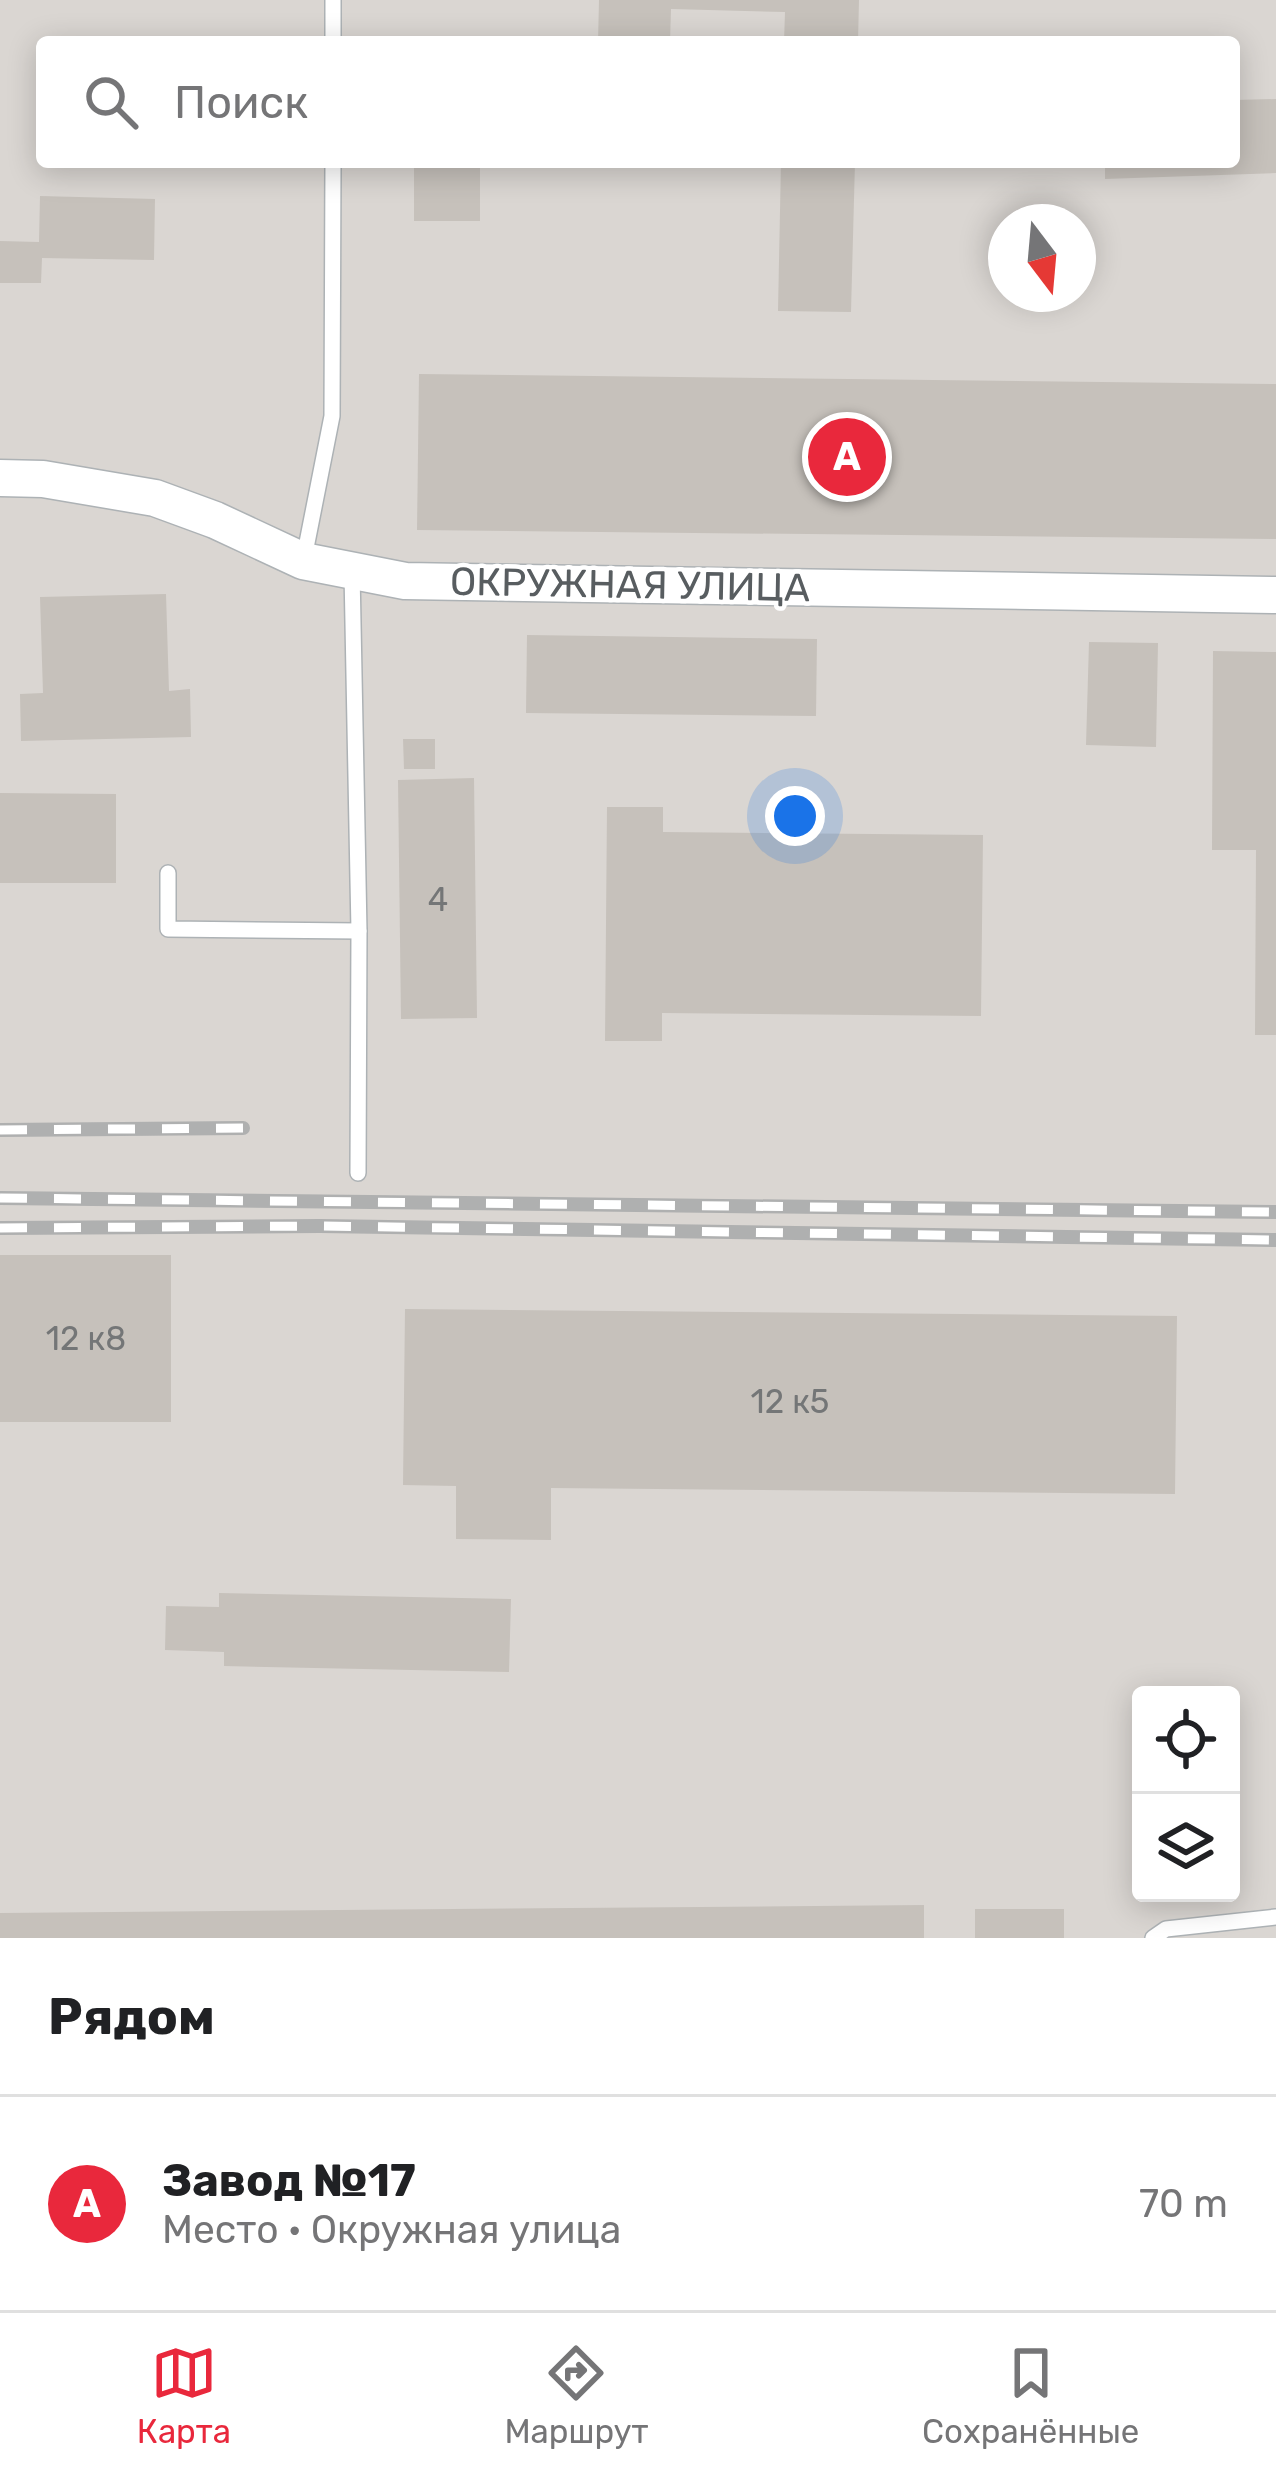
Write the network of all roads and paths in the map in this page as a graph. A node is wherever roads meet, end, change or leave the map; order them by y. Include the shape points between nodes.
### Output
1 (333, 0) edge
2 (333, 36) edge
3 (333, 168) edge
4 (0, 478) edge
5 (303, 561) junction
6 (352, 572) junction
7 (1276, 595) edge
8 (168, 873) dead end
9 (359, 932) junction
10 (358, 1173) dead end
11 (1276, 1917) edge
12 (1153, 1938) edge

1 - 2 lane
3 - 5 lane via 332,416
4 - 5 street, ОКРУЖНАЯ УЛИЦА via 155,498
5 - 6 street, ОКРУЖНАЯ УЛИЦА
6 - 7 street, ОКРУЖНАЯ УЛИЦА via 428,581
6 - 9 lane
8 - 9 lane via 168,929
9 - 10 lane
11 - 12 lane via 1166,1929

